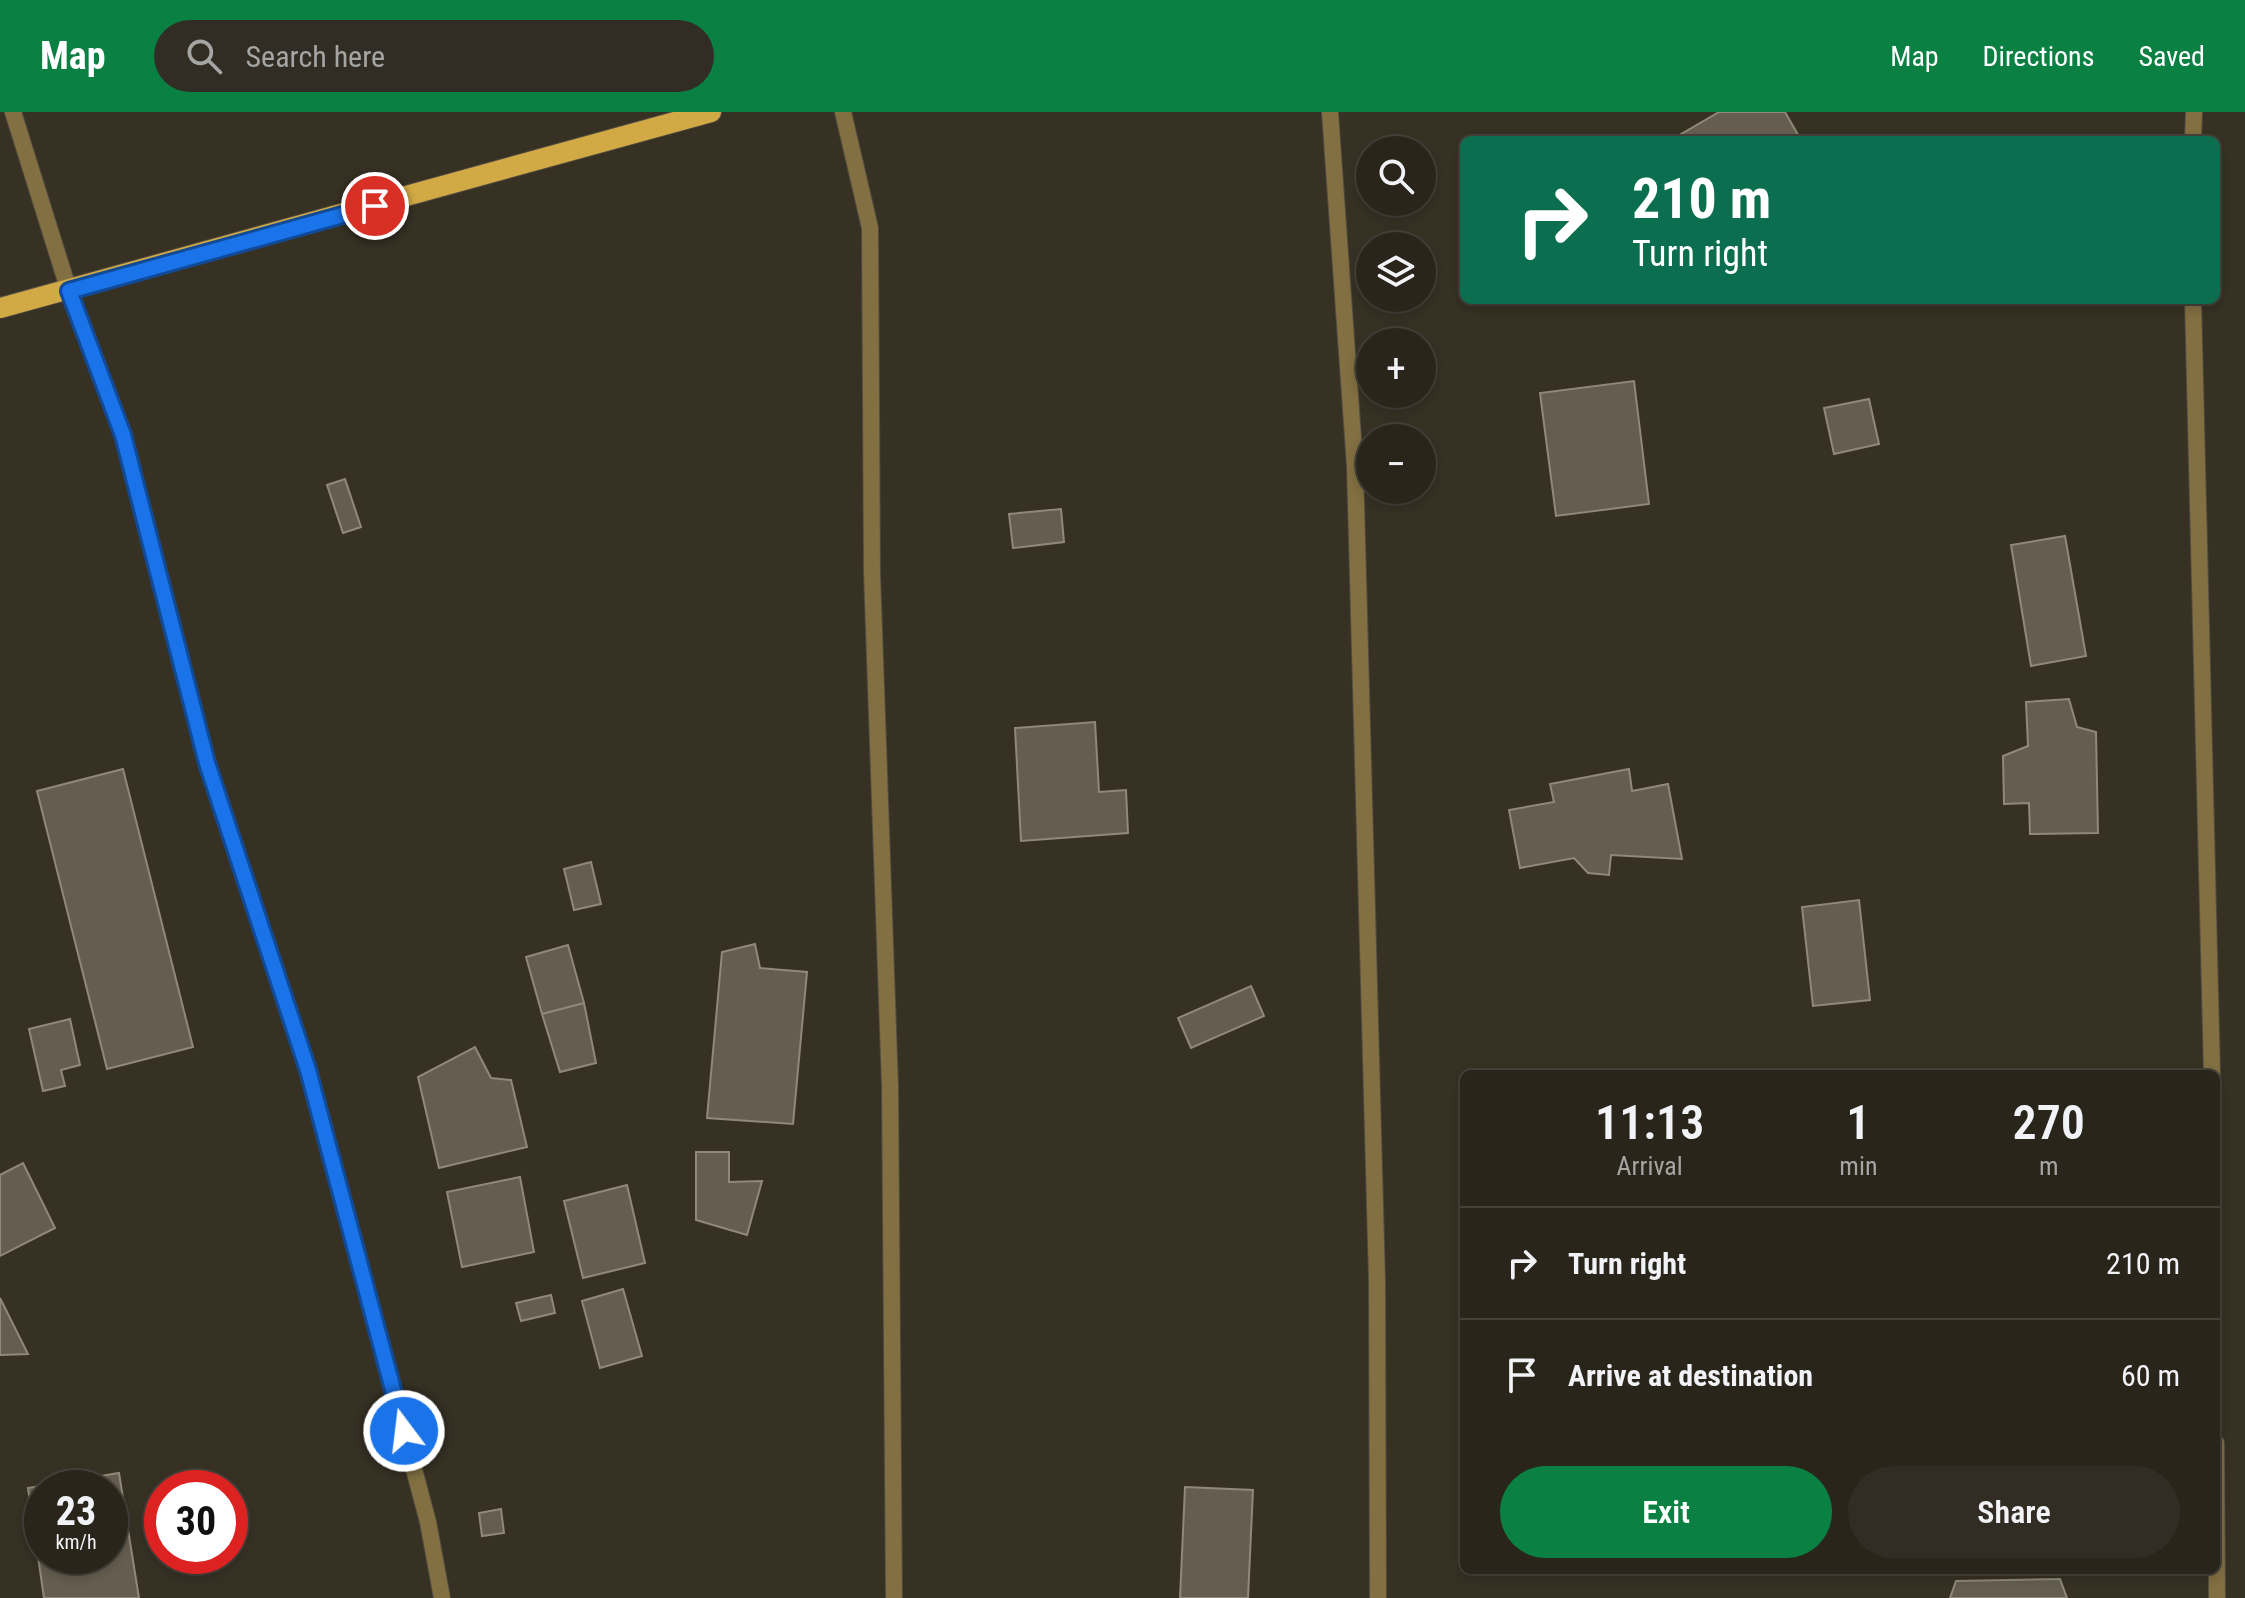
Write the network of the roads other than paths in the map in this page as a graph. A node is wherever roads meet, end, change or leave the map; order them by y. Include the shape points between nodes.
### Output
1 (13, 112) edge
2 (711, 112) edge
3 (843, 112) edge
4 (1330, 112) edge
5 (2194, 112) edge
6 (2193, 136) edge
7 (69, 291) junction
8 (2193, 304) edge
9 (0, 308) edge
10 (2212, 1070) edge
11 (2217, 1574) edge
12 (442, 1598) edge
13 (894, 1598) edge
14 (1378, 1598) edge
15 (2217, 1598) edge

1 - 7 street
2 - 7 main road
3 - 13 street via 870,228 872,573 890,1086
4 - 14 street via 1357,528 1377,1280
5 - 6 street
7 - 9 main road
7 - 12 street via 123,435 207,763 308,1070 428,1522
8 - 10 street
11 - 15 street

